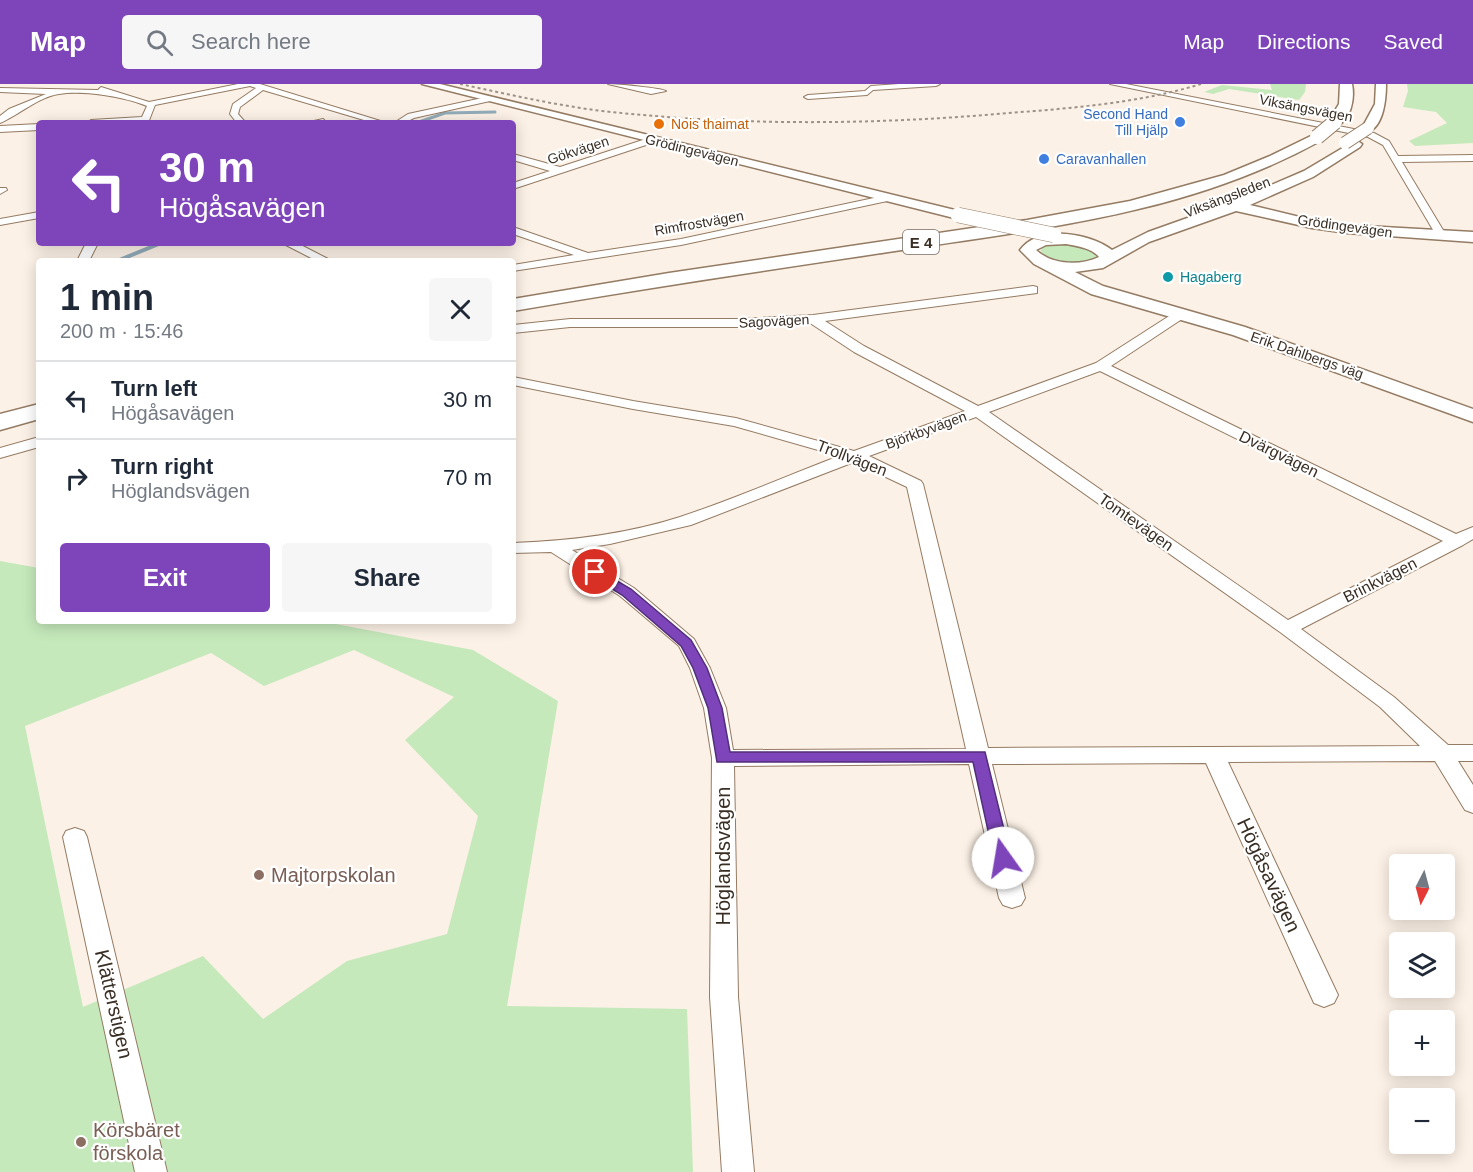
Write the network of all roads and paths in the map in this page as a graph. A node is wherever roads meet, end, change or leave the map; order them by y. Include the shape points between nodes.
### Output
1 (90, 84) edge
2 (250, 84) edge
3 (427, 84) edge
4 (612, 84) edge
5 (936, 84) edge
6 (1114, 84) edge
7 (1346, 84) edge
8 (1381, 84) edge
9 (844, 86) dead end
10 (262, 87) junction
11 (871, 88) junction
12 (0, 90) edge
13 (58, 92) junction
14 (662, 92) dead end
15 (111, 93) junction
16 (808, 97) dead end
17 (487, 99) junction
18 (149, 104) junction
19 (0, 120) edge
20 (144, 120) edge
21 (239, 120) edge
22 (373, 120) edge
23 (404, 120) edge
24 (1315, 126) junction
25 (36, 127) edge
26 (0, 129) edge
27 (652, 140) junction
28 (1351, 143) junction
29 (516, 158) edge
30 (1473, 158) edge
31 (1397, 159) junction
32 (559, 170) junction
33 (516, 185) edge
34 (888, 198) junction
35 (1219, 201) junction
36 (1236, 206) junction
37 (958, 215) junction
38 (36, 216) edge
39 (0, 222) edge
40 (516, 231) edge
41 (1441, 235) junction
42 (1473, 237) edge
43 (1035, 240) junction
44 (1075, 241) junction
45 (294, 246) edge
46 (588, 256) junction
47 (320, 258) edge
48 (1099, 262) junction
49 (1047, 263) junction
50 (516, 268) edge
51 (1033, 290) dead end
52 (516, 297) edge
53 (1138, 301) junction
54 (516, 305) edge
55 (1181, 314) junction
56 (813, 319) junction
57 (516, 329) edge
58 (1101, 366) junction
59 (516, 382) edge
60 (36, 402) edge
61 (0, 411) edge
62 (36, 412) edge
63 (977, 412) junction
64 (1473, 416) edge
65 (0, 422) edge
66 (36, 443) edge
67 (0, 453) edge
68 (855, 456) junction
69 (1465, 536) edge
70 (555, 547) junction
71 (516, 548) edge
72 (1287, 628) junction
73 (1441, 752) junction
74 (1473, 753) edge
75 (1213, 754) junction
76 (979, 756) junction
77 (723, 758) junction
78 (1473, 804) edge
79 (75, 837) dead end
80 (1012, 898) dead end
81 (1324, 995) dead end
82 (151, 1172) edge
83 (738, 1172) edge

1 - 15 street
2 - 10 street
2 - 18 street
3 - 17 street, Grödingevägen
4 - 14 street
5 - 11 street
6 - 31 street, Viksängsvägen via 1371,135 1386,143
7 - 24 highway, E 4, bridge via 1345,107 1335,122
8 - 28 street, Viksängsleden, bridge via 1381,104 1368,128
9 - 11 street
10 - 21 street via 236,106 234,114
10 - 22 street
11 - 16 street via 867,93
12 - 13 street
13 - 15 street
13 - 19 street
15 - 18 street
17 - 23 street
17 - 27 street, Grödingevägen
18 - 20 street
24 - 52 highway, E 4 via 1274,153 1236,169 1088,206
24 - 54 highway, E 4 via 1289,155 1250,172 1099,212
25 - 26 street
27 - 32 street, Gökvägen
27 - 34 street, Grödingevägen
28 - 35 street, Viksängsleden
28 - 36 street, Viksängsleden via 1316,170
29 - 32 street
30 - 31 street
31 - 41 street, Viksängsvägen
32 - 33 street, Gökvägen
34 - 37 street, Grödingevägen
34 - 46 street, Rimfrostvägen via 740,231
35 - 36 street, Grödingevägen
35 - 44 street, Viksängsleden via 1122,239
36 - 41 street, Grödingevägen via 1347,230
36 - 48 street, Viksängsleden via 1145,238
37 - 43 street, Grödingevägen, bridge
37 - 44 street, Grödingevägen, bridge
38 - 39 street
40 - 46 street
41 - 42 street, Grödingevägen
43 - 44 street, Grödingevägen
43 - 49 street via 1028,248 1029,253
44 - 48 street, Grödingevägen via 1102,250
45 - 47 street
46 - 50 street, Rimfrostvägen
48 - 49 street via 1076,267
48 - 53 street, Erik Dahlbergs väg via 1089,273 1096,284
49 - 53 street, Erik Dahlbergs väg via 1097,290
51 - 56 street, Sagovägen
53 - 55 street, Erik Dahlbergs väg
55 - 58 street, Björkbyvägen
55 - 64 street, Erik Dahlbergs väg via 1342,366
56 - 57 street, Sagovägen via 570,323
56 - 63 street, Tomtevägen via 859,349
58 - 63 street, Björkbyvägen
58 - 69 street, Dvärgvägen
59 - 68 street, Trollvägen via 736,422
60 - 61 highway
62 - 65 highway
63 - 68 street, Björkbyvägen
63 - 72 street, Tomtevägen
66 - 67 street
68 - 70 street, Björkbyvägen via 685,521
68 - 76 street, Trollvägen via 915,484
69 - 72 street, Brinkvägen
70 - 71 street
70 - 77 street, Höglandsvägen via 627,592 687,644 715,708
72 - 73 street, Tomtevägen via 1387,702
73 - 74 street
73 - 75 street
73 - 78 street
75 - 76 street
75 - 81 street, Högåsavägen
76 - 77 street
76 - 80 street
77 - 83 street, Höglandsvägen via 724,997
79 - 82 street, Klätterstigen

